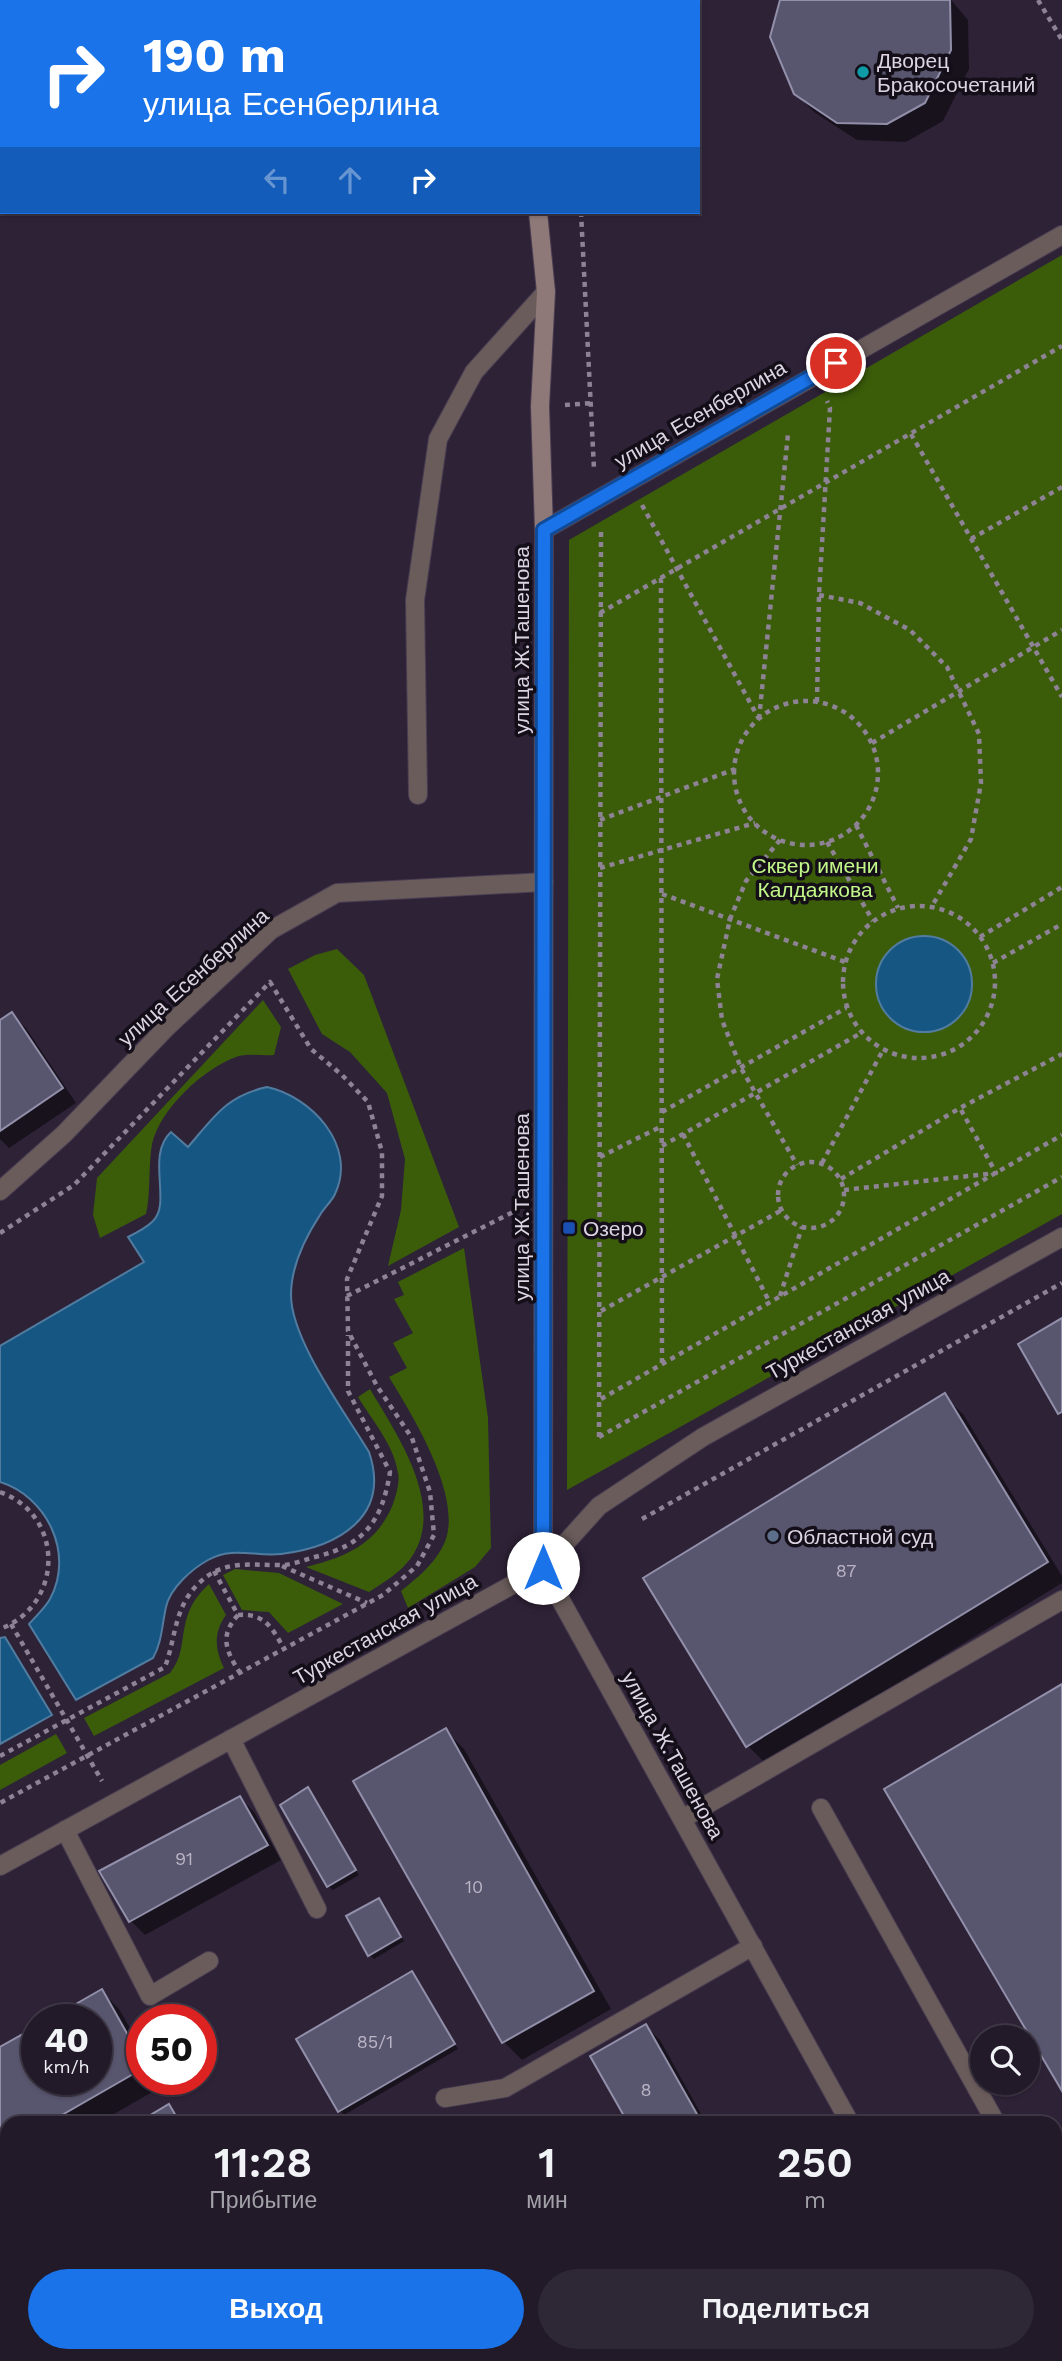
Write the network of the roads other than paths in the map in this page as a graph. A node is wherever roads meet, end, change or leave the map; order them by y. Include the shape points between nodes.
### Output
1 (538, 214) edge
2 (1062, 235) edge
3 (546, 292) junction
4 (544, 530) junction
5 (418, 795) dead end
6 (544, 882) junction
7 (0, 1191) edge
8 (1062, 1237) edge
9 (543, 1568) junction
10 (1062, 1600) edge
11 (231, 1739) junction
12 (821, 1808) dead end
13 (682, 1819) junction
14 (65, 1830) junction
15 (0, 1866) edge
16 (317, 1909) dead end
17 (753, 1946) junction
18 (209, 1961) dead end
19 (445, 2098) dead end
20 (846, 2116) edge
21 (992, 2116) edge

1 - 3 main road, улица Ж.Ташенова
2 - 4 street, улица Есенберлина
3 - 4 main road, улица Ж.Ташенова via 540,406
3 - 5 street via 474,372 438,439 415,600
4 - 6 main road, улица Ж.Ташенова
6 - 7 street, улица Есенберлина via 338,893 271,930
6 - 9 main road, улица Ж.Ташенова
8 - 9 street, Туркестанская улица via 703,1437 599,1506
9 - 11 street, Туркестанская улица
9 - 13 street, улица Ж.Ташенова
10 - 13 street
11 - 14 street, Туркестанская улица
11 - 16 street
12 - 21 street
13 - 17 street, улица Ж.Ташенова
14 - 15 street, Туркестанская улица
14 - 18 street via 150,1996
17 - 19 street via 505,2088
17 - 20 street, улица Ж.Ташенова

